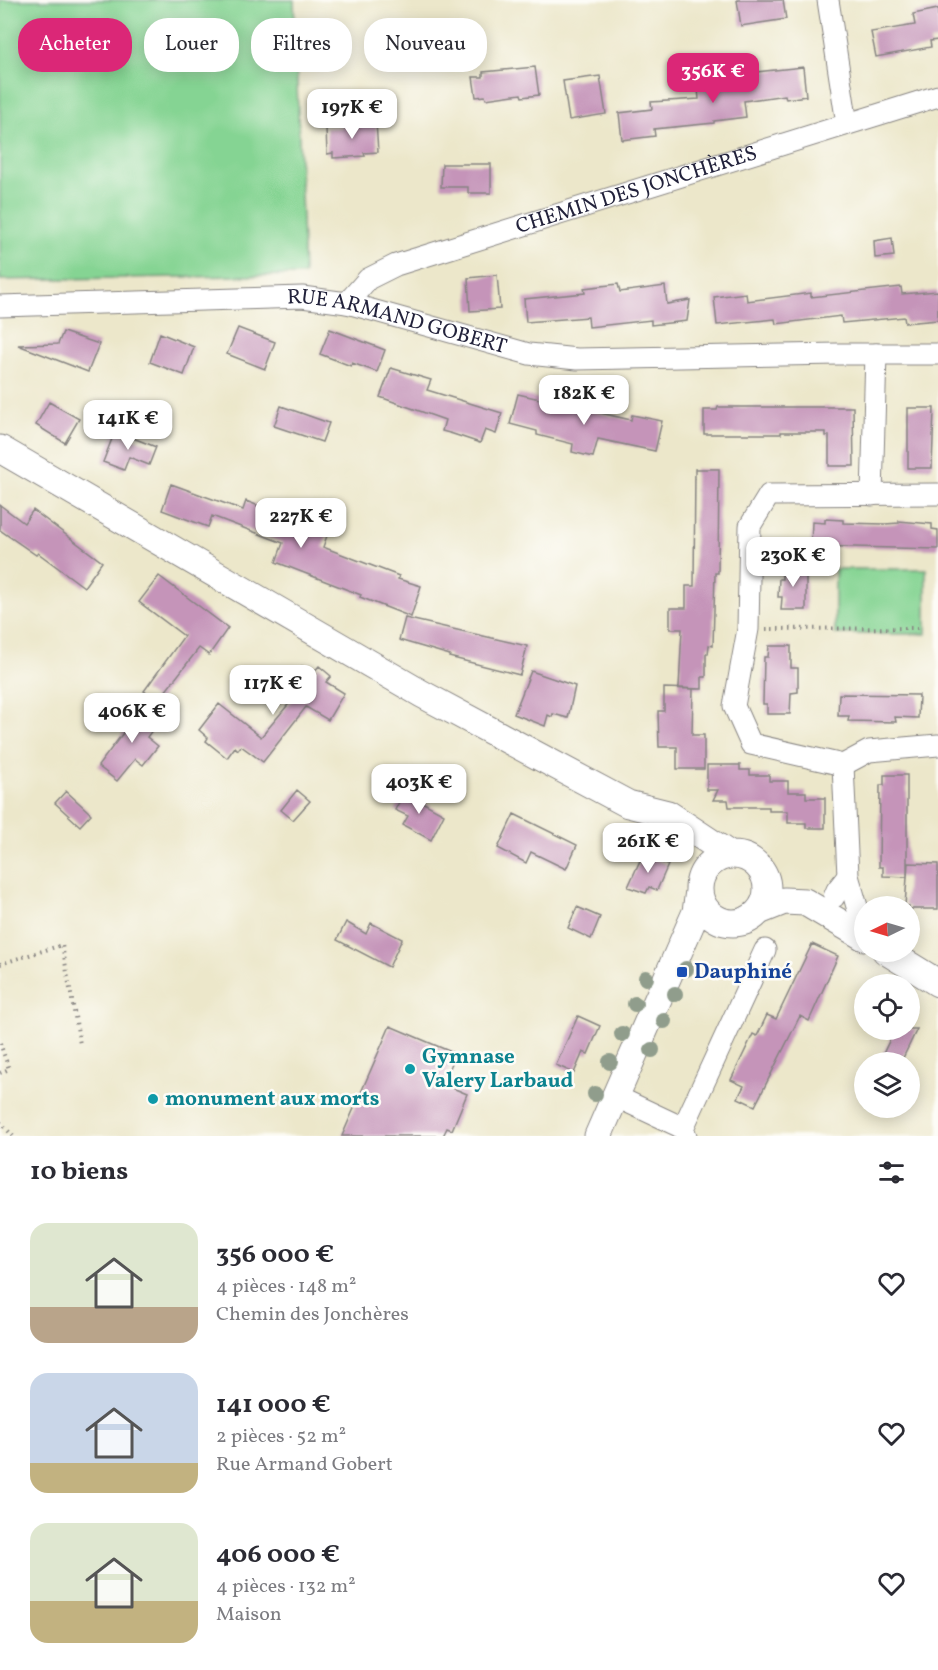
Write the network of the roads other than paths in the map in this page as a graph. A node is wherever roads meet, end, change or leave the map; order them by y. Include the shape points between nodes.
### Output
1 (828, 0) edge
2 (938, 96) edge
3 (847, 124) junction
4 (347, 303) junction
5 (0, 306) edge
6 (876, 354) junction
7 (938, 354) edge
8 (0, 449) edge
9 (938, 494) edge
10 (872, 495) junction
11 (938, 745) edge
12 (843, 765) junction
13 (730, 855) junction
14 (764, 873) junction
15 (841, 886) junction
16 (699, 891) junction
17 (854, 910) edge
18 (759, 911) junction
19 (723, 921) junction
20 (854, 923) edge
21 (680, 948) junction
22 (765, 950) dead end
23 (904, 962) edge
24 (938, 983) edge
25 (615, 1096) junction
26 (685, 1132) edge
27 (598, 1136) edge

1 - 3 street
2 - 3 street, CHEMIN DES JONCHÈRES
3 - 4 street, CHEMIN DES JONCHÈRES via 396,265 368,279
4 - 5 street, RUE ARMAND GOBERT via 302,297
4 - 6 street, RUE ARMAND GOBERT via 529,354 577,359
6 - 7 street, RUE ARMAND GOBERT
6 - 10 street
8 - 13 main road via 422,694 628,804 668,814
9 - 10 street
10 - 12 street via 769,495 750,526 748,629 734,706 751,744
11 - 12 street via 869,751
12 - 15 street
13 - 14 main road via 755,862
13 - 16 main road via 707,866 700,878
14 - 15 main road via 776,884
14 - 18 main road via 766,899
15 - 17 main road
16 - 19 main road via 707,910
16 - 21 main road via 696,912
18 - 19 main road via 736,923
18 - 20 main road via 784,901 806,902
19 - 21 main road
21 - 25 main road
22 - 26 street
23 - 24 main road
25 - 26 street
25 - 27 main road

